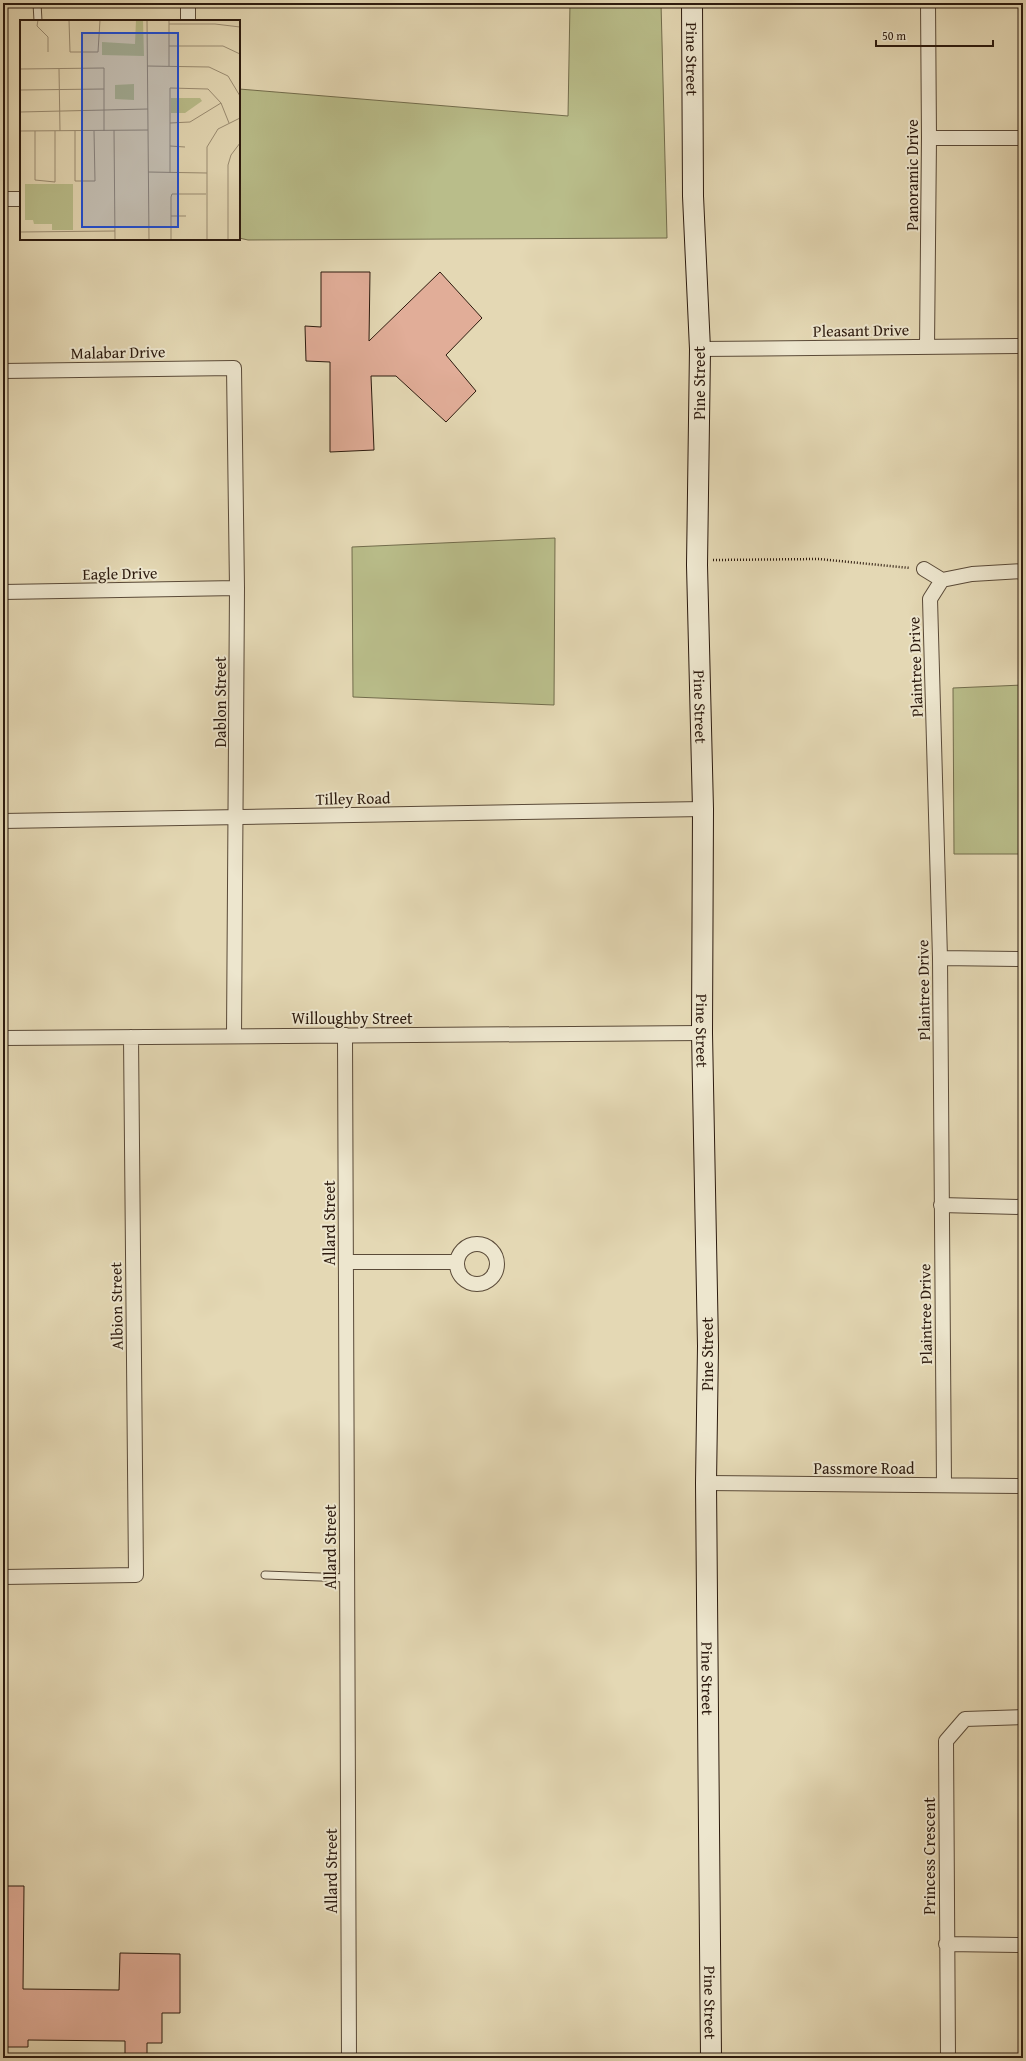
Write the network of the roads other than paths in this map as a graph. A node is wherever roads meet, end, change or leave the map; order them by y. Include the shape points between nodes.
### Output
1 (37, 3) edge
2 (188, 3) edge
3 (928, 3) edge
4 (692, 4) edge
5 (38, 20) edge
6 (188, 20) edge
7 (929, 138) junction
8 (1023, 138) edge
9 (3, 199) edge
10 (20, 199) edge
11 (1023, 346) edge
12 (927, 347) junction
13 (700, 349) junction
14 (234, 368) joint
15 (3, 371) edge
16 (924, 569) road end
17 (1023, 572) edge
18 (942, 580) junction
19 (237, 588) junction
20 (3, 592) edge
21 (703, 809) junction
22 (236, 816) junction
23 (3, 821) edge
24 (940, 958) junction
25 (1023, 959) edge
26 (702, 1033) junction
27 (345, 1035) junction
28 (234, 1036) junction
29 (131, 1037) junction
30 (3, 1038) edge
31 (941, 1205) junction
32 (1023, 1207) edge
33 (346, 1262) junction
34 (457, 1262) dead end
35 (706, 1483) junction
36 (944, 1485) junction
37 (1023, 1486) edge
38 (265, 1575) dead end
39 (3, 1577) edge
40 (347, 1578) junction
41 (1023, 1718) edge
42 (946, 1944) junction
43 (1023, 1945) edge
44 (349, 2058) edge
45 (711, 2058) edge
46 (948, 2058) edge

1 - 5 lane
2 - 6 street
3 - 7 street, Panoramic Drive
4 - 13 street, Pine Street via 693,196
7 - 8 street
7 - 12 street, Panoramic Drive
9 - 10 street
11 - 12 street, Pleasant Drive
12 - 13 street, Pleasant Drive
13 - 21 street, Pine Street via 697,560
14 - 15 street, Malabar Drive
14 - 19 street, Dablon Street
16 - 18 street
17 - 18 street via 972,574
18 - 24 street, Plaintree Drive via 930,599
19 - 20 street, Eagle Drive
19 - 22 street, Dablon Street
21 - 22 street, Tilley Road
21 - 26 street, Pine Street
22 - 23 street, Tilley Road
22 - 28 street, Dablon Street
24 - 25 street
24 - 31 street, Plaintree Drive
26 - 27 street, Willoughby Street
26 - 35 street, Pine Street via 708,1346
27 - 28 street, Willoughby Street
27 - 33 street, Allard Street
28 - 29 street, Willoughby Street
29 - 30 street, Willoughby Street
29 - 39 street, Albion Street via 136,1575
31 - 32 street
31 - 36 street, Plaintree Drive
33 - 34 street
33 - 40 street, Allard Street
35 - 36 street, Passmore Road
35 - 45 street, Pine Street
36 - 37 street, Passmore Road
38 - 40 lane
40 - 44 street, Allard Street
41 - 42 street, Princess Crescent via 965,1719 946,1741
42 - 43 street
42 - 46 street, Princess Crescent

